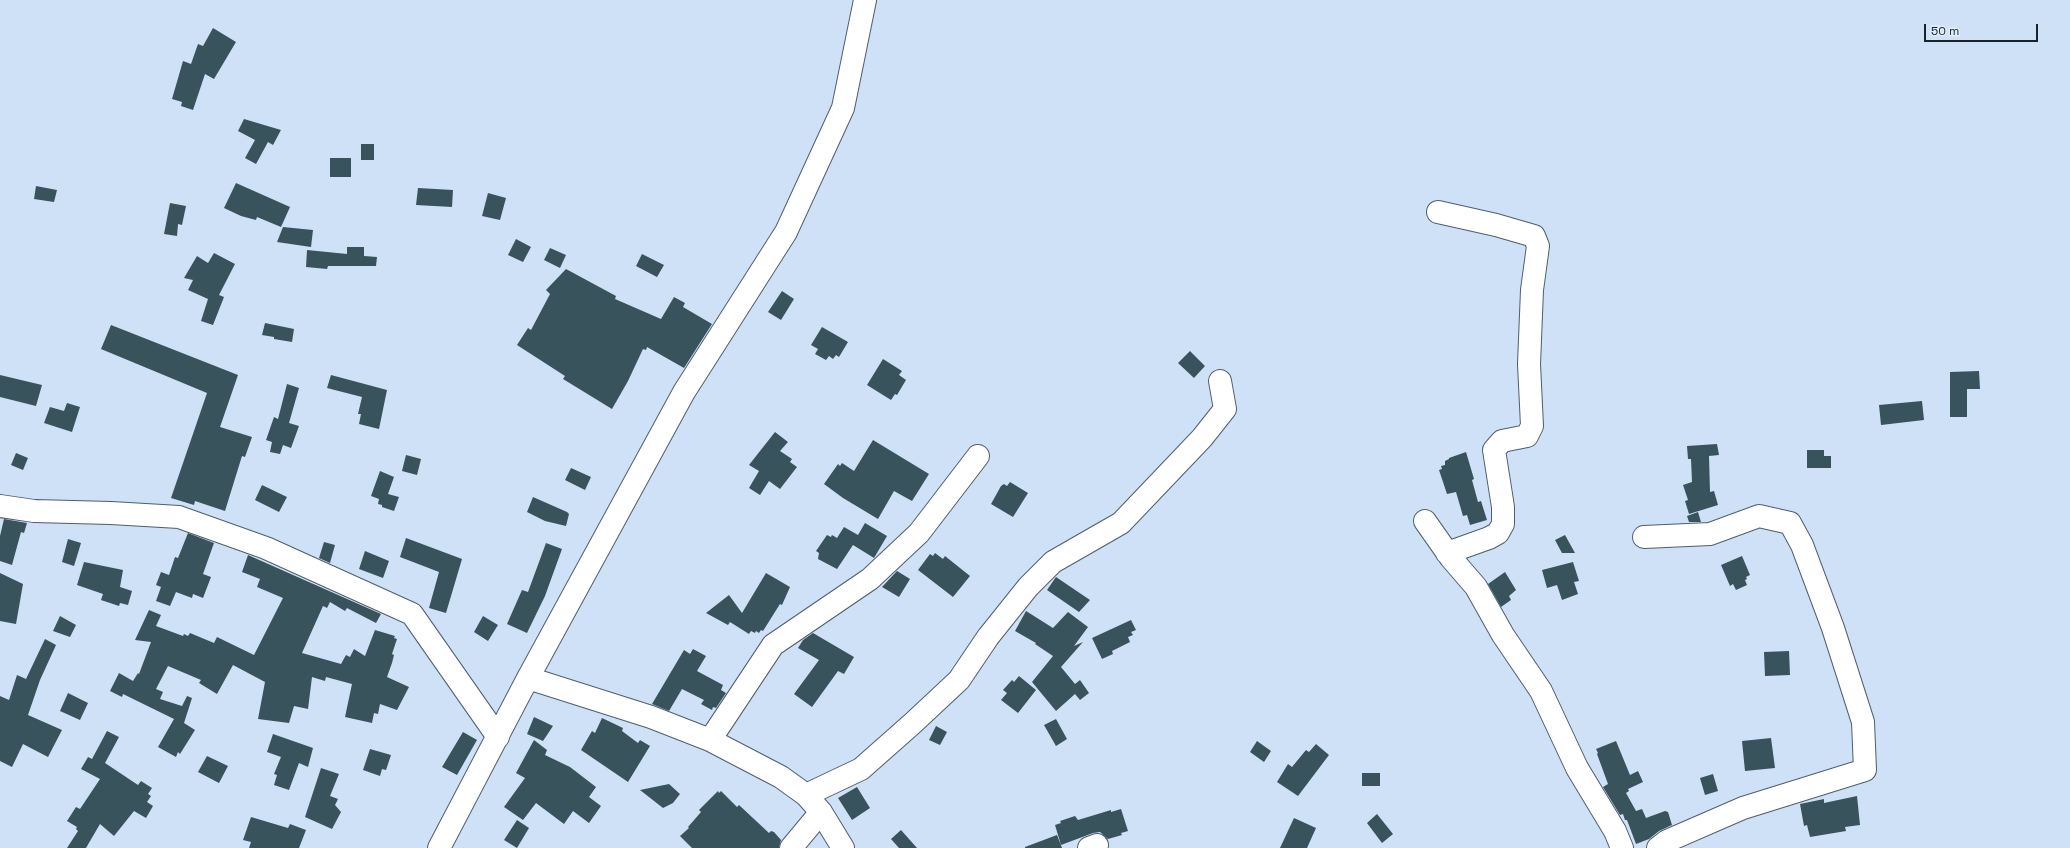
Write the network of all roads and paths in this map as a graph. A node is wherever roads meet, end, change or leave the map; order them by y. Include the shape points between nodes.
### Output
1 (865, 0) edge
2 (1438, 212) dead end
3 (1220, 381) dead end
4 (978, 456) dead end
5 (0, 506) edge
6 (1425, 521) dead end
7 (1644, 538) dead end
8 (1447, 553) junction
9 (528, 678) junction
10 (498, 737) junction
11 (710, 740) junction
12 (806, 795) junction
13 (821, 812) junction
14 (440, 848) edge
15 (791, 848) edge
16 (843, 848) edge
17 (1622, 848) edge
18 (1658, 848) edge

1 - 9 street via 843,108 786,232 684,392
2 - 8 street via 1534,236 1538,246 1532,290 1529,364 1532,426 1527,436 1502,441 1494,450 1503,507 1503,524 1498,533 1489,538
3 - 12 street via 1225,409 1202,438 1121,523 1053,562 1028,587 958,680 861,769
4 - 11 street via 919,533 870,579 773,645
5 - 10 street via 34,511 111,512 179,517 266,548 412,614
6 - 8 street
7 - 18 street via 1710,534 1759,516 1790,523 1802,545 1833,628 1863,722 1865,770 1744,808 1667,841
8 - 17 street via 1476,586 1503,635 1541,691 1577,768 1615,831
9 - 10 street
9 - 11 street via 651,717
10 - 14 street
11 - 12 street via 781,777
12 - 13 street
13 - 15 street
13 - 16 street

